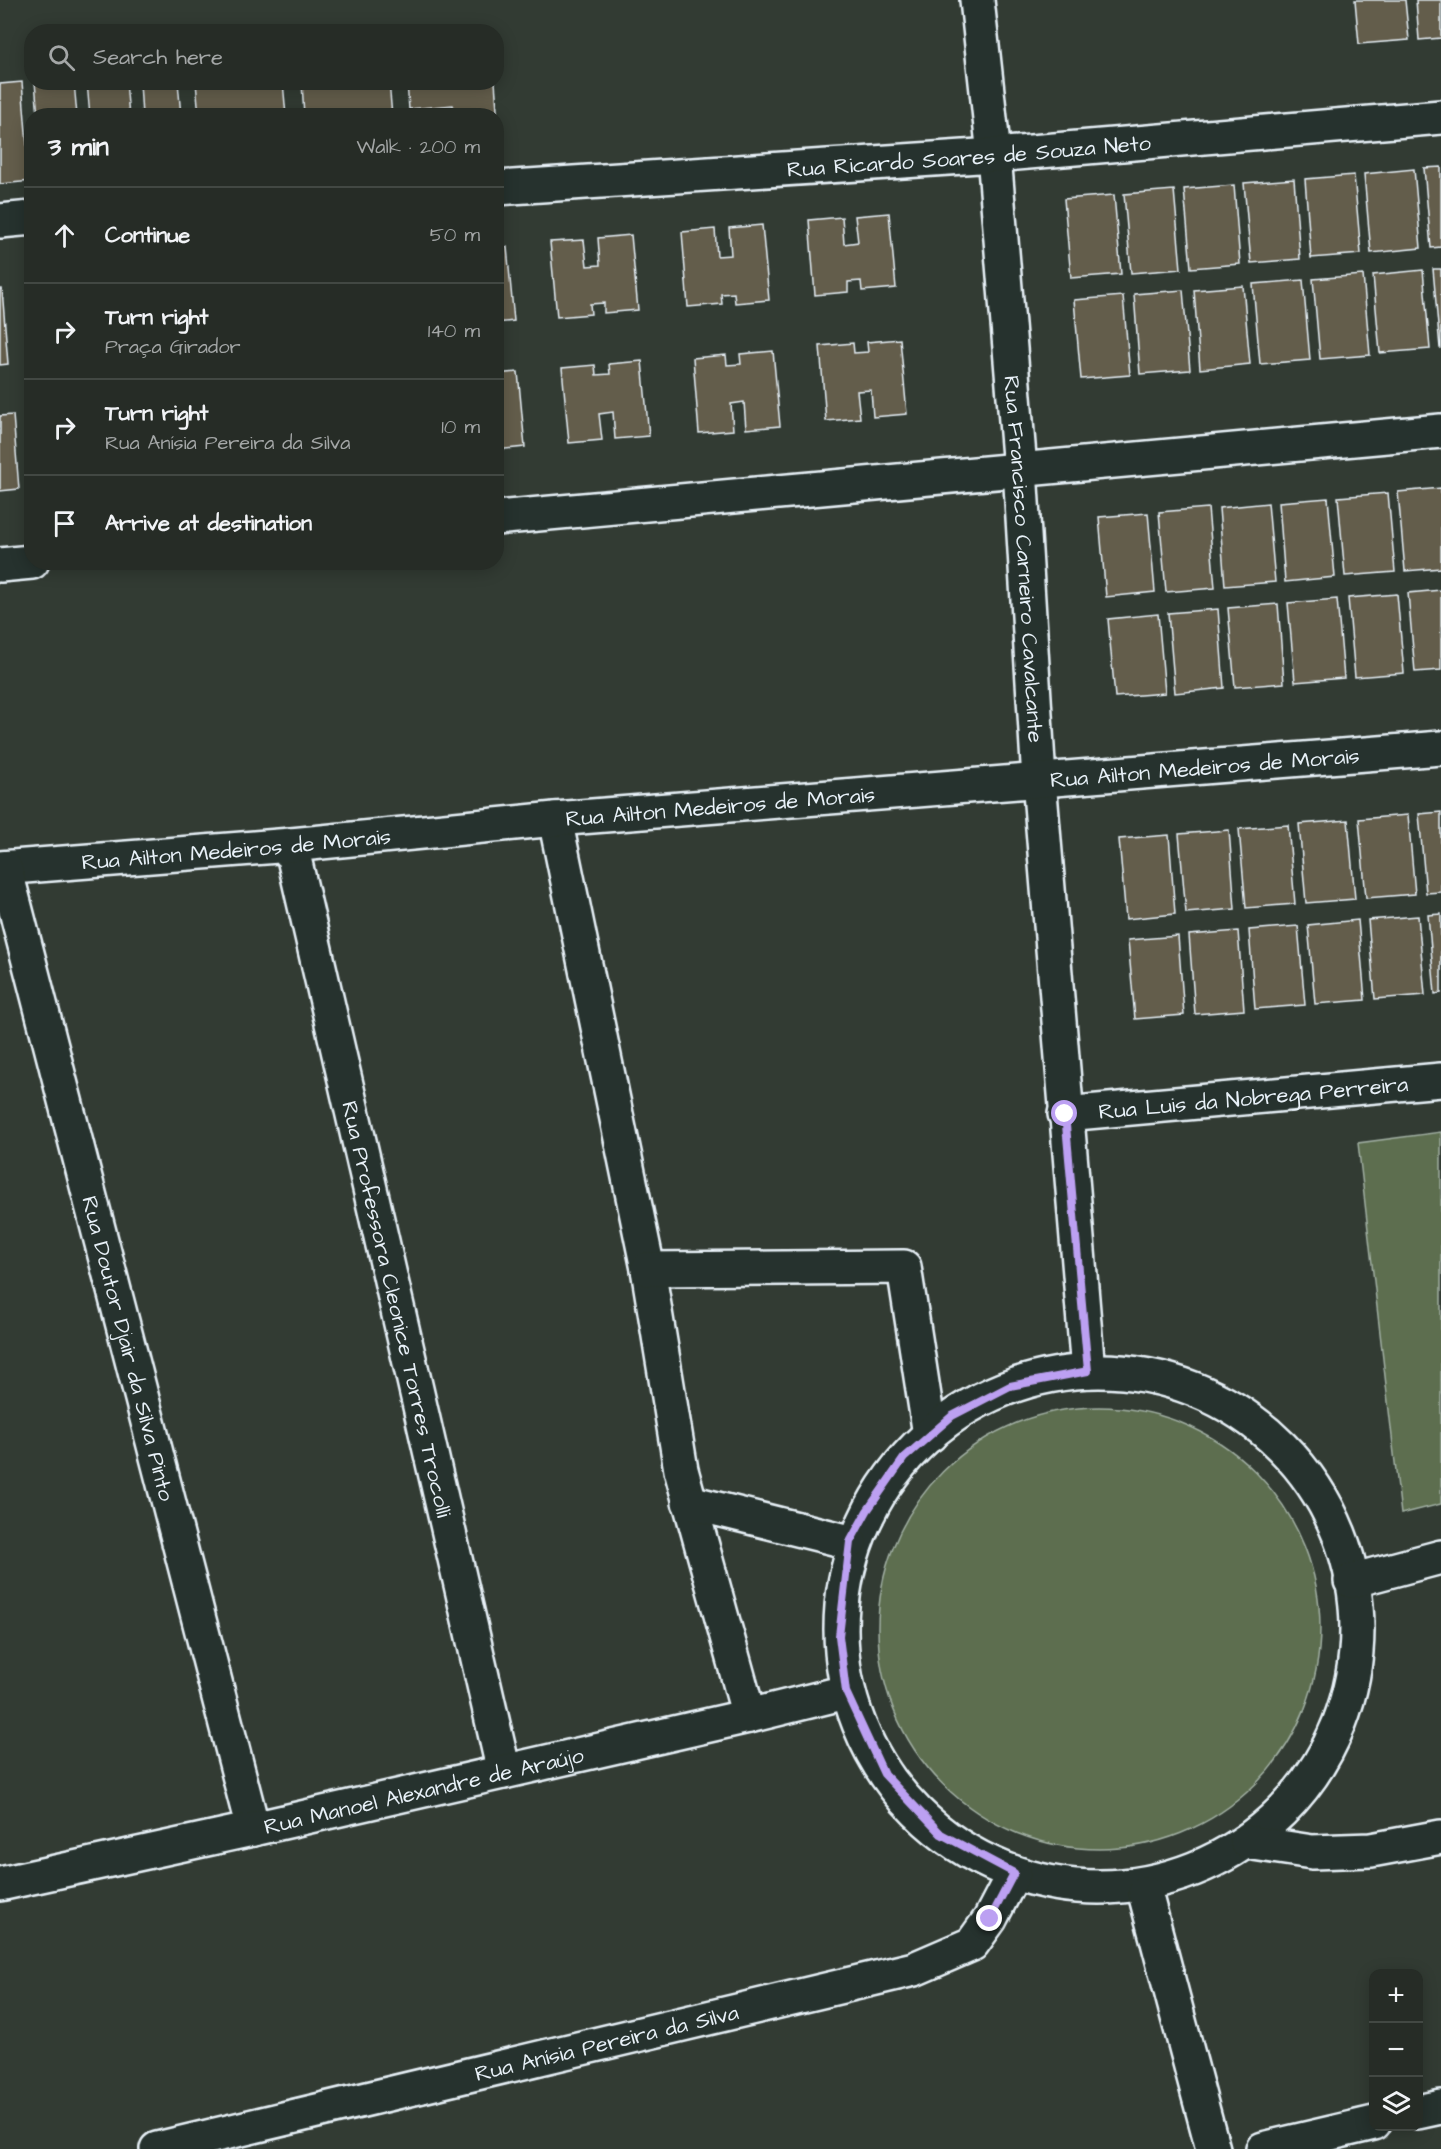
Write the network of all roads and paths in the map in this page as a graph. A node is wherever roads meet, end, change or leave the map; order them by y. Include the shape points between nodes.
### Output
1 (977, 0) edge
2 (1441, 117) edge
3 (994, 155) junction
4 (504, 187) edge
5 (24, 219) edge
6 (0, 220) edge
7 (1441, 431) edge
8 (1020, 469) junction
9 (504, 517) edge
10 (24, 563) edge
11 (0, 565) edge
12 (1441, 748) edge
13 (1039, 780) junction
14 (555, 819) junction
15 (291, 845) junction
16 (3, 868) edge
17 (1441, 1080) edge
18 (1065, 1114) junction
19 (648, 1269) junction
20 (1088, 1371) junction
21 (930, 1436) junction
22 (689, 1502) junction
23 (850, 1542) junction
24 (1441, 1557) edge
25 (1351, 1581) junction
26 (846, 1692) junction
27 (749, 1716) junction
28 (504, 1772) junction
29 (253, 1829) junction
30 (1441, 1837) edge
31 (1247, 1842) junction
32 (1014, 1873) junction
33 (0, 1884) edge
34 (1145, 1893) junction
35 (1441, 2107) edge
36 (1423, 2111) edge
37 (1369, 2124) edge
38 (156, 2149) edge
39 (1214, 2149) edge
40 (1263, 2149) edge

1 - 3 street, Rua Francisco Carneiro Cavalcante
2 - 3 street, Rua Ricardo Soares de Souza Neto
3 - 4 street, Rua Ricardo Soares de Souza Neto
3 - 8 street, Rua Francisco Carneiro Cavalcante
5 - 6 street
7 - 8 street
8 - 9 street
8 - 13 street, Rua Francisco Carneiro Cavalcante
10 - 11 street
12 - 13 street, Rua Ailton Medeiros de Morais
13 - 14 street, Rua Ailton Medeiros de Morais
13 - 18 street, Rua Francisco Carneiro Cavalcante
14 - 15 street, Rua Ailton Medeiros de Morais
14 - 19 street
15 - 16 street, Rua Ailton Medeiros de Morais
15 - 28 street, Rua Professora Cleonice Torres Trocolli
16 - 29 street, Rua Doutor Djair da Silva Pinto
17 - 18 street, Rua Luis da Nobrega Perreira
18 - 20 street, Rua Francisco Carneiro Cavalcante
19 - 21 street via 904,1267
19 - 22 street
20 - 21 street via 1010,1386 952,1416
20 - 25 street via 1135,1372 1196,1389 1250,1419 1296,1460 1331,1512
21 - 23 street via 904,1458
22 - 23 street
22 - 27 street
23 - 26 street via 839,1636
24 - 25 street
25 - 31 street via 1359,1647 1342,1722 1303,1789
26 - 27 street, Rua Manoel Alexandre de Araújo
26 - 32 street via 884,1774 941,1834
27 - 28 street, Rua Manoel Alexandre de Araújo
28 - 29 street, Rua Manoel Alexandre de Araújo
29 - 33 street, Rua Manoel Alexandre de Araújo
30 - 31 street via 1371,1850 1312,1852
31 - 34 street
32 - 34 street
32 - 38 street, Rua Anísia Pereira da Silva via 972,1944 914,1969
34 - 39 street
35 - 36 street
37 - 40 street

